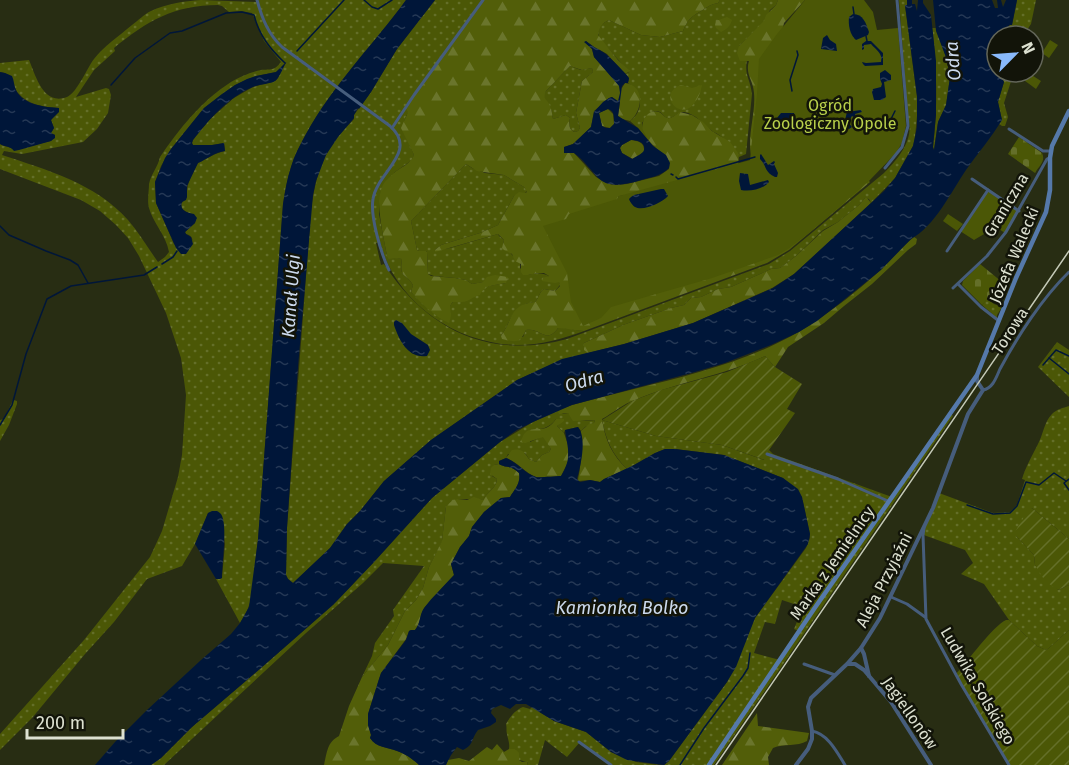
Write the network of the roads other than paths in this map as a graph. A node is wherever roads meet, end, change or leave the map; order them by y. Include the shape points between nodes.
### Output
1 (257, 0) edge
2 (483, 0) edge
3 (897, 0) edge
4 (1068, 116) edge
5 (391, 127) junction
6 (1009, 129) dead end
7 (1051, 151) junction
8 (1050, 158) junction
9 (1043, 167) junction
10 (885, 168) dead end
11 (1051, 169) junction
12 (972, 180) dead end
13 (988, 190) junction
14 (1019, 211) junction
15 (947, 251) dead end
16 (389, 270) dead end
17 (1069, 272) edge
18 (958, 284) junction
19 (953, 288) dead end
20 (999, 321) junction
21 (977, 375) junction
22 (982, 390) junction
23 (767, 454) dead end
24 (889, 502) junction
25 (925, 525) junction
26 (891, 597) junction
27 (926, 619) junction
28 (861, 648) junction
29 (804, 664) dead end
30 (847, 664) junction
31 (835, 675) junction
32 (869, 676) junction
33 (812, 730) junction
34 (579, 742) dead end
35 (611, 765) edge
36 (709, 765) edge
37 (796, 765) edge
38 (845, 765) edge
39 (930, 765) edge
40 (1010, 765) edge

1 - 5 street via 263,20 282,47
2 - 5 street
3 - 10 street via 908,126 902,147
4 - 7 main road, Józefa Walecki
5 - 16 street via 400,140 400,152 378,184 372,206
6 - 7 street via 1043,151
7 - 8 main road, Józefa Walecki
8 - 9 street, Graniczna
8 - 11 main road, Józefa Walecki
9 - 11 street
9 - 14 street, Graniczna
11 - 20 main road, Józefa Walecki via 1046,212
12 - 13 street
13 - 14 street
13 - 15 street
14 - 18 street, Graniczna via 996,246
17 - 22 street, Torowa via 1053,288 1010,350 991,385
18 - 19 street, Graniczna
18 - 20 street
20 - 21 main road, Józefa Walecki
21 - 22 street
21 - 24 main road, Marka z Jemielnicy
22 - 25 street, Aleja Przyjaźni via 964,424
23 - 24 street
24 - 36 main road, Marka z Jemielnicy
25 - 26 street, Aleja Przyjaźni
25 - 27 street, Ludwika Solskiego
26 - 27 street, Ludwika Solskiego via 908,604
26 - 28 street, Aleja Przyjaźni
27 - 40 street, Ludwika Solskiego
28 - 30 street, Aleja Przyjaźni
28 - 32 street, Jagiellonów
29 - 31 street
30 - 31 street, Aleja Przyjaźni
30 - 32 street, Jagiellonów via 858,666
31 - 33 street, Aleja Przyjaźni via 810,700
32 - 39 street, Jagiellonów
33 - 37 street, Aleja Przyjaźni via 810,744
33 - 38 street via 823,736
34 - 35 street

